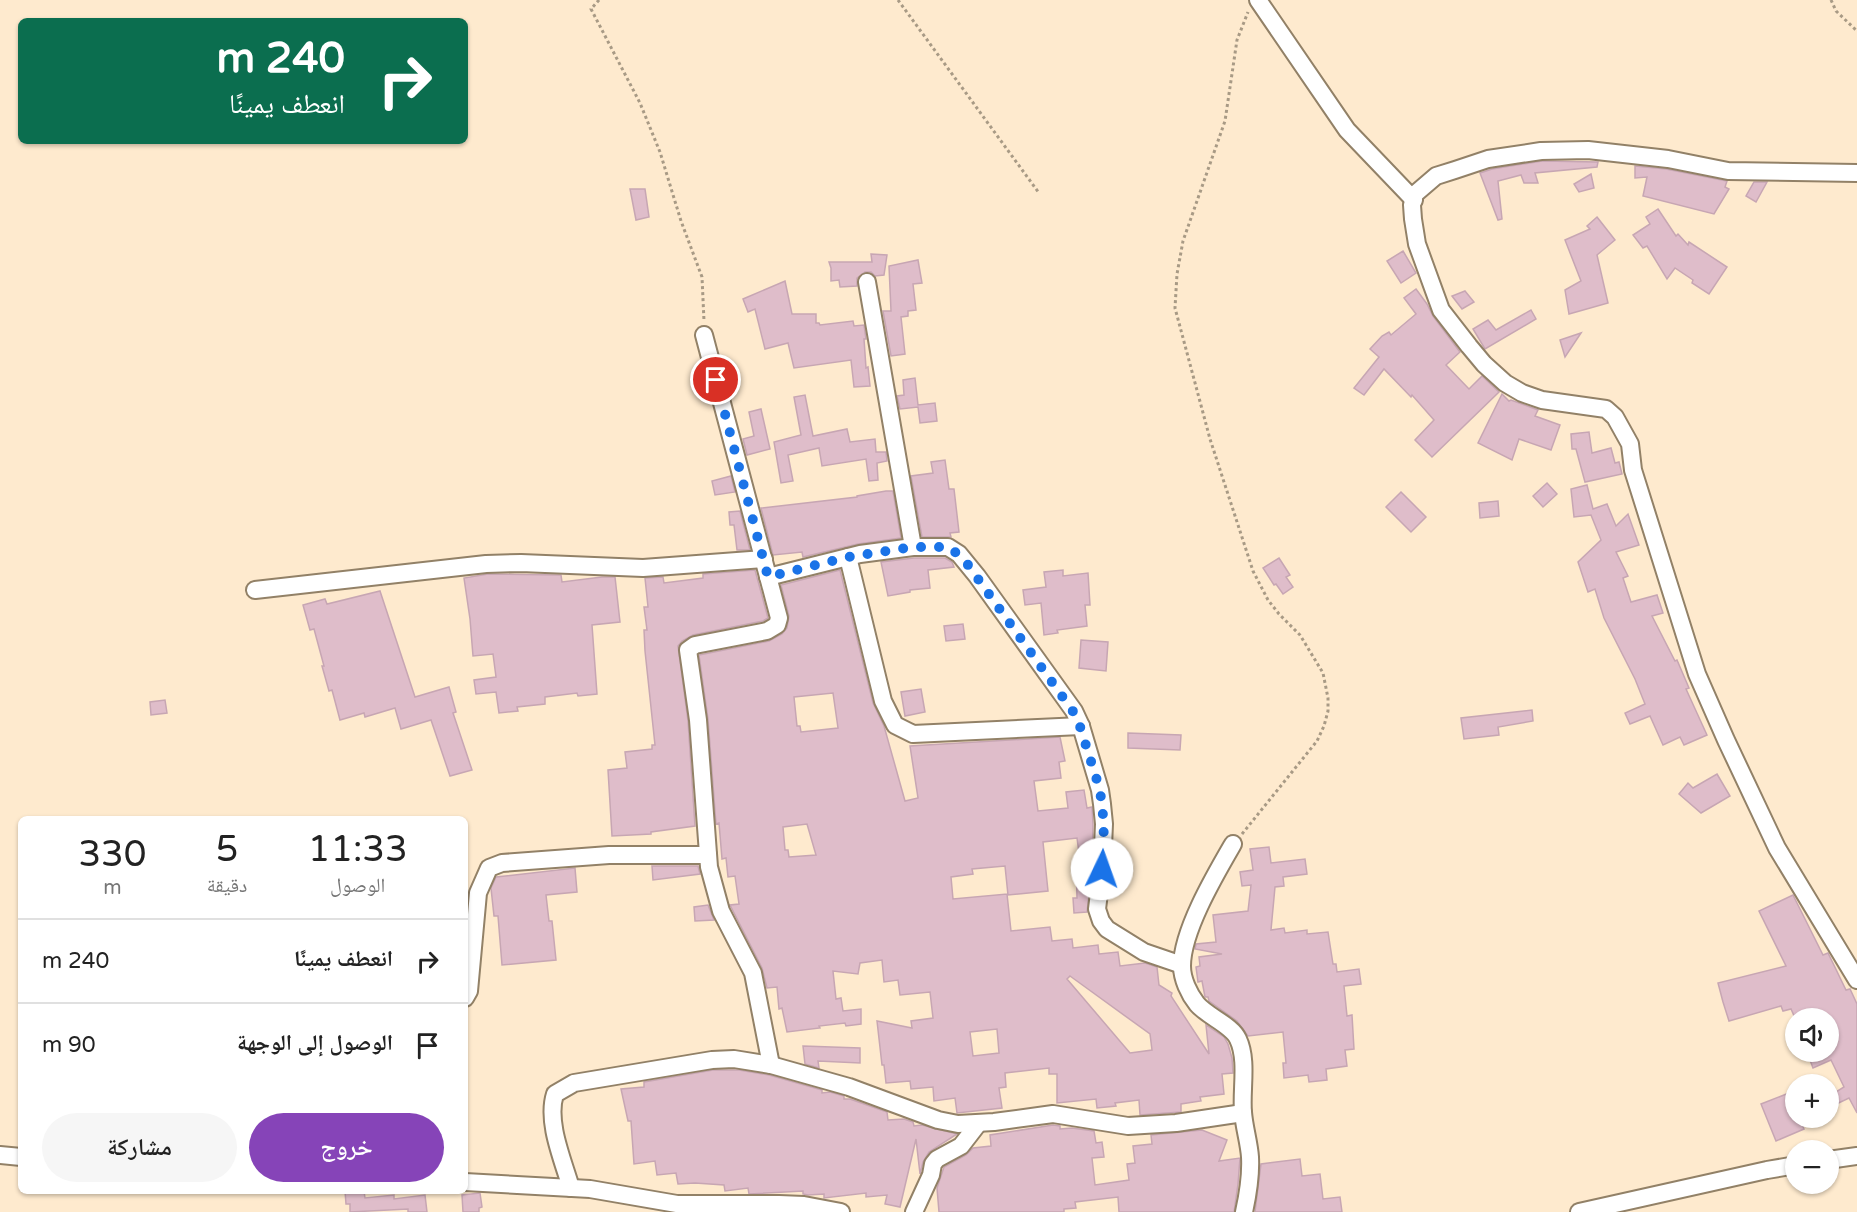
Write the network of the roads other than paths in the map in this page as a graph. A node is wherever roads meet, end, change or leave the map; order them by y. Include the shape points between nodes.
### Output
1 (1255, 3) edge
2 (1857, 172) edge
3 (1414, 200) junction
4 (867, 282) dead end
5 (704, 335) road end
6 (913, 547) junction
7 (848, 557) junction
8 (764, 559) junction
9 (768, 577) junction
10 (255, 590) dead end
11 (1081, 726) junction
12 (1233, 844) road end
13 (708, 855) junction
14 (1182, 965) junction
15 (1857, 980) edge
16 (468, 993) edge
17 (771, 1065) junction
18 (1243, 1113) junction
19 (978, 1124) junction
20 (0, 1155) edge
21 (1857, 1156) edge
22 (18, 1157) edge
23 (1839, 1158) edge
24 (1785, 1167) edge
25 (468, 1182) edge
26 (571, 1188) junction
27 (841, 1212) edge
28 (914, 1212) edge
29 (1244, 1212) edge
30 (1579, 1212) edge

1 - 3 street via 1347,130
2 - 3 street via 1728,171 1611,152 1541,151 1488,159 1436,176 1415,194
3 - 15 street via 1413,230 1441,310 1484,364 1522,393 1542,400 1606,409 1623,430 1697,674 1777,848
4 - 6 street
5 - 8 street
6 - 7 street
6 - 11 street via 948,547 960,554
7 - 9 street
7 - 11 street via 883,701 896,725 913,734
8 - 9 street
8 - 10 street via 643,567 486,564
9 - 13 street via 779,618 773,628 695,645 688,650 698,720
11 - 14 street via 1100,790 1104,824 1098,915 1107,929 1144,952
12 - 14 street via 1184,944
13 - 16 street via 577,857 502,863 489,868 478,893
13 - 17 street via 721,912 753,973
14 - 18 street via 1196,1002 1238,1037 1243,1062
17 - 19 street via 873,1095 938,1120
17 - 26 street via 712,1060 566,1087 555,1094 552,1104
18 - 19 street via 1128,1126 1053,1114
18 - 29 street via 1250,1169
19 - 28 street via 961,1146 933,1164
20 - 22 street
21 - 23 street
24 - 30 street
25 - 26 street
26 - 27 street via 677,1204 804,1205

